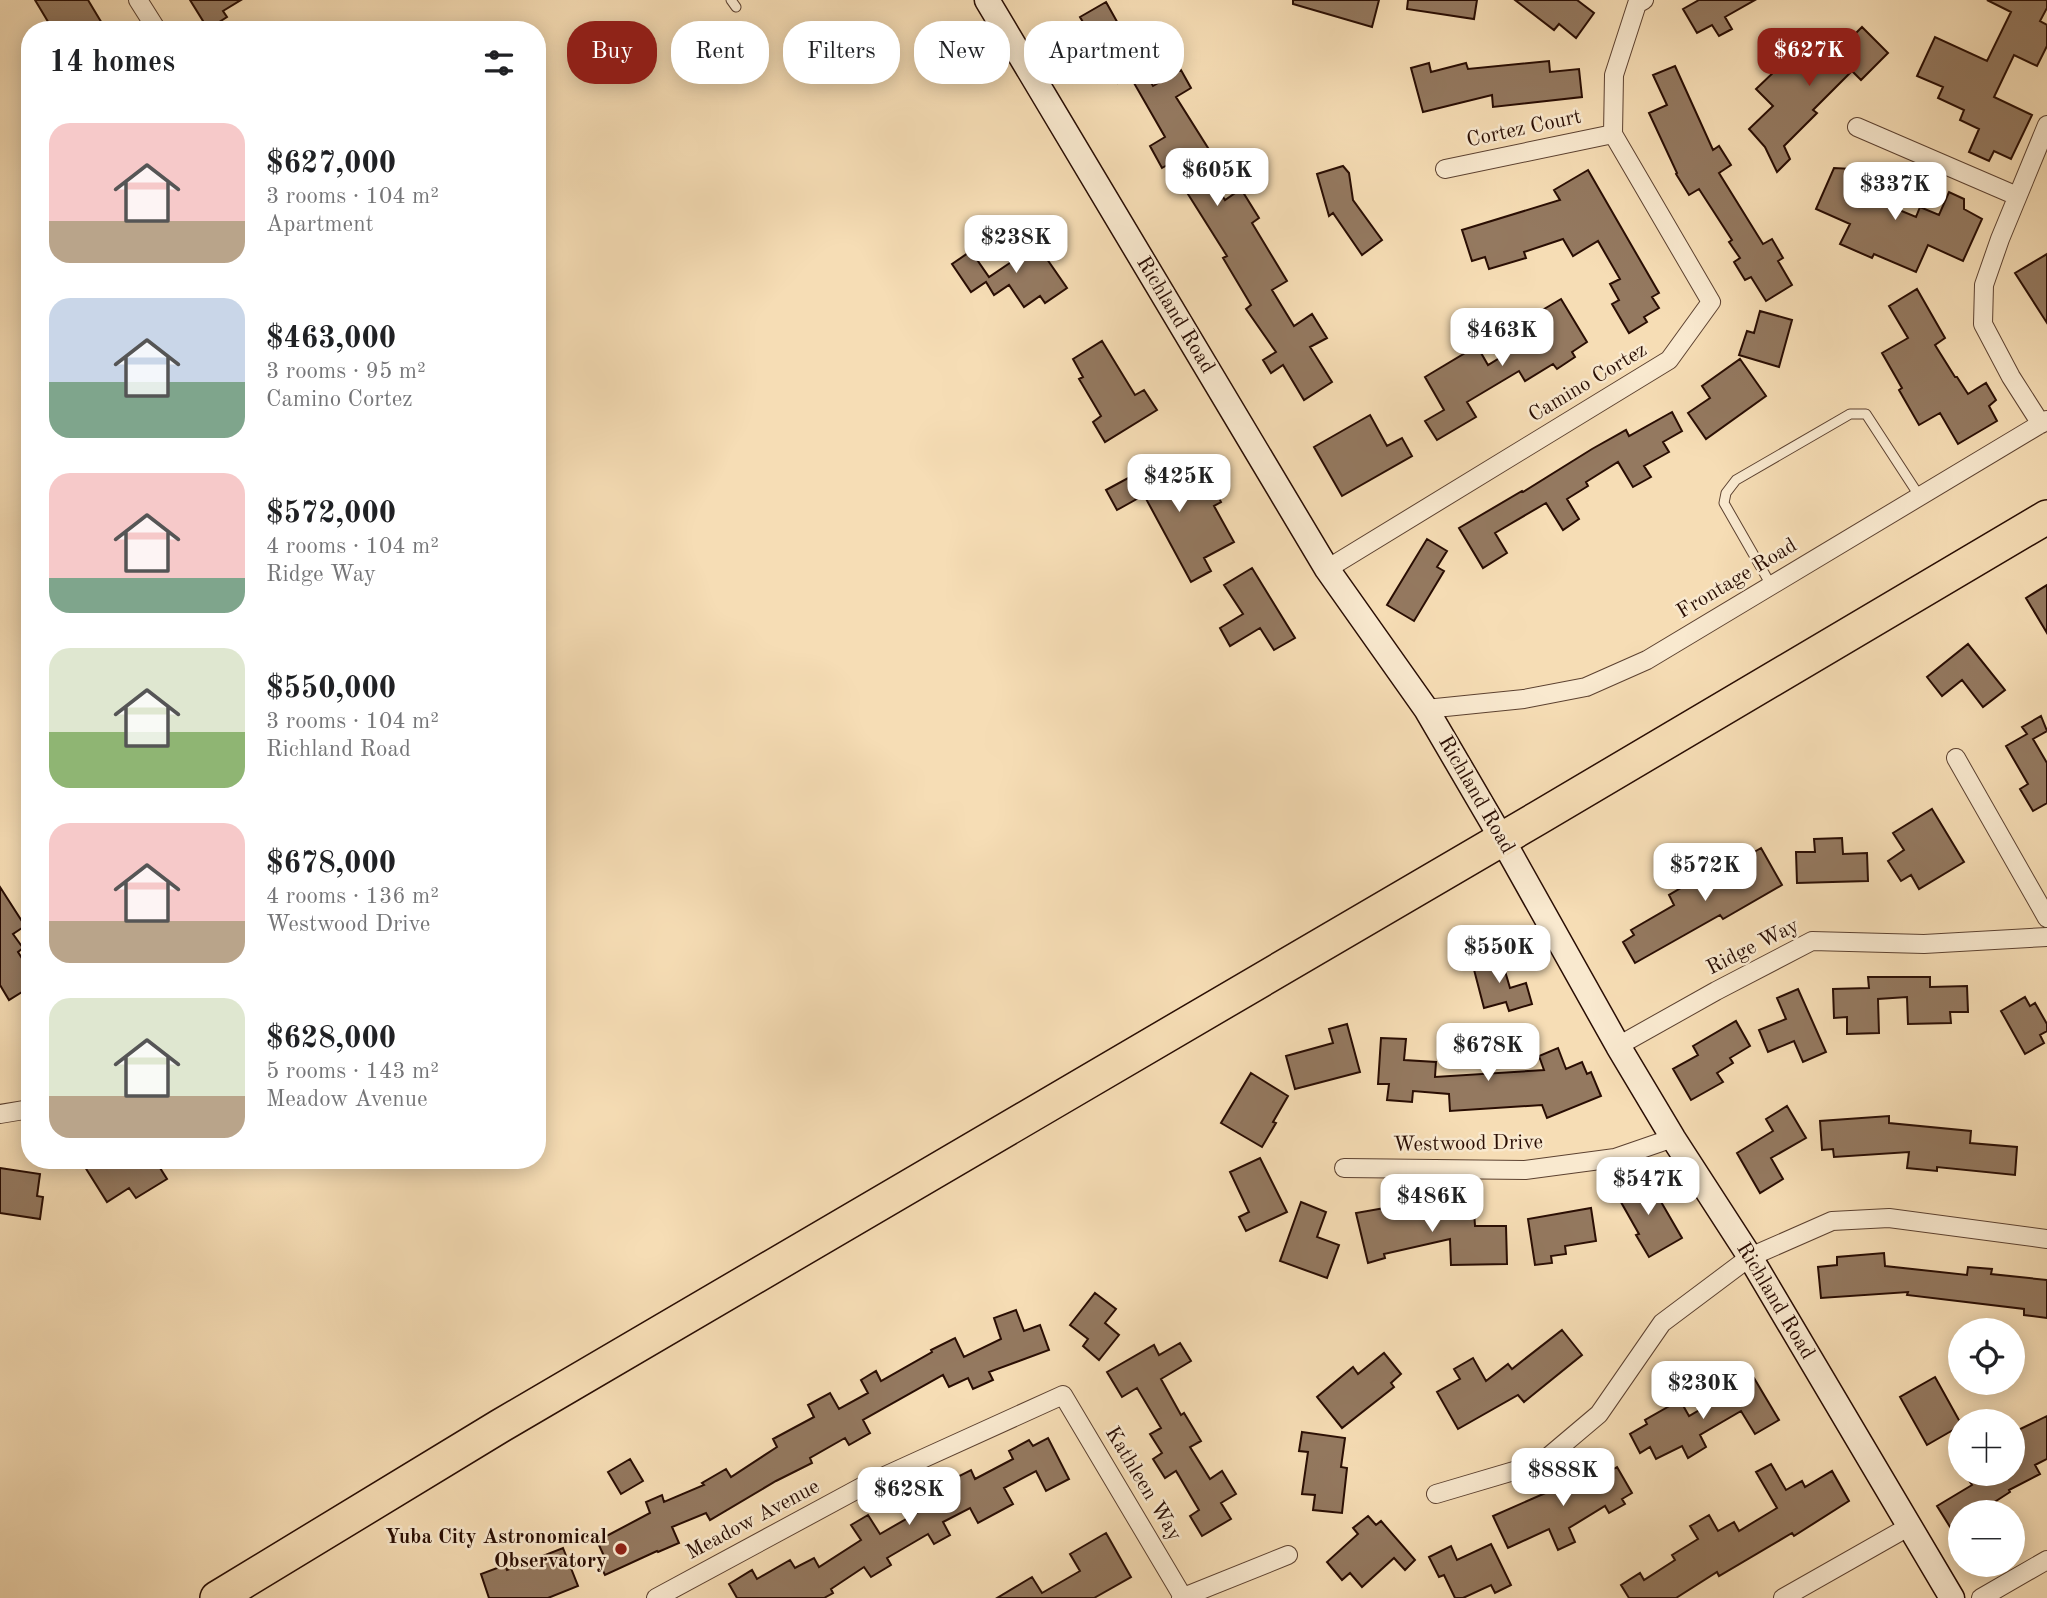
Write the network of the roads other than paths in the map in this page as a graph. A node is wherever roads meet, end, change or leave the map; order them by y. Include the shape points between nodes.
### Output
1 (138, 0) edge
2 (987, 0) edge
3 (1637, 1) edge
4 (151, 21) edge
5 (2047, 125) edge
6 (1857, 127) dead end
7 (1613, 134) junction
8 (1445, 169) dead end
9 (2017, 196) junction
10 (2044, 422) edge
11 (1920, 496) junction
12 (2047, 517) edge
13 (1327, 569) junction
14 (1771, 585) junction
15 (1426, 709) junction
16 (1956, 758) dead end
17 (1502, 839) junction
18 (2047, 918) edge
19 (2047, 937) edge
20 (1618, 1046) junction
21 (21, 1110) edge
22 (0, 1114) edge
23 (1673, 1138) junction
24 (1344, 1168) dead end
25 (2047, 1239) edge
26 (1750, 1257) junction
27 (1063, 1395) joint
28 (1436, 1494) dead end
29 (1910, 1526) junction
30 (1287, 1555) dead end
31 (2047, 1560) edge
32 (1182, 1597) edge
33 (217, 1598) edge
34 (656, 1598) edge
35 (1783, 1598) edge
36 (1952, 1598) edge
37 (1981, 1598) edge

1 - 4 street
2 - 13 street, Richland Road
3 - 7 street via 1614,75
5 - 9 street
6 - 9 street
7 - 8 street, Cortez Court
7 - 13 street, Camino Cortez via 1711,302 1669,360
9 - 10 street via 1984,285 1983,324 2011,377
10 - 11 street, Frontage Road
11 - 14 street, Frontage Road
11 - 14 lane via 1866,414 1850,414 1736,480 1724,503
12 - 17 highway
13 - 15 street, Richland Road
14 - 15 street, Frontage Road via 1647,660 1586,687
15 - 17 street, Richland Road
16 - 18 street
17 - 20 street, Richland Road
17 - 33 highway via 489,1432
19 - 20 street, Ridge Way via 1924,944 1812,941
20 - 23 street, Richland Road
21 - 22 street
23 - 24 street, Westwood Drive via 1615,1158 1525,1170
23 - 26 street, Richland Road
25 - 26 street via 1889,1218 1832,1221
26 - 28 street via 1662,1323 1599,1414 1541,1463
26 - 29 street, Richland Road
27 - 32 street, Kathleen Way
27 - 34 street, Meadow Avenue via 867,1484
29 - 35 street
29 - 36 street, Richland Road
30 - 32 street
31 - 37 street

